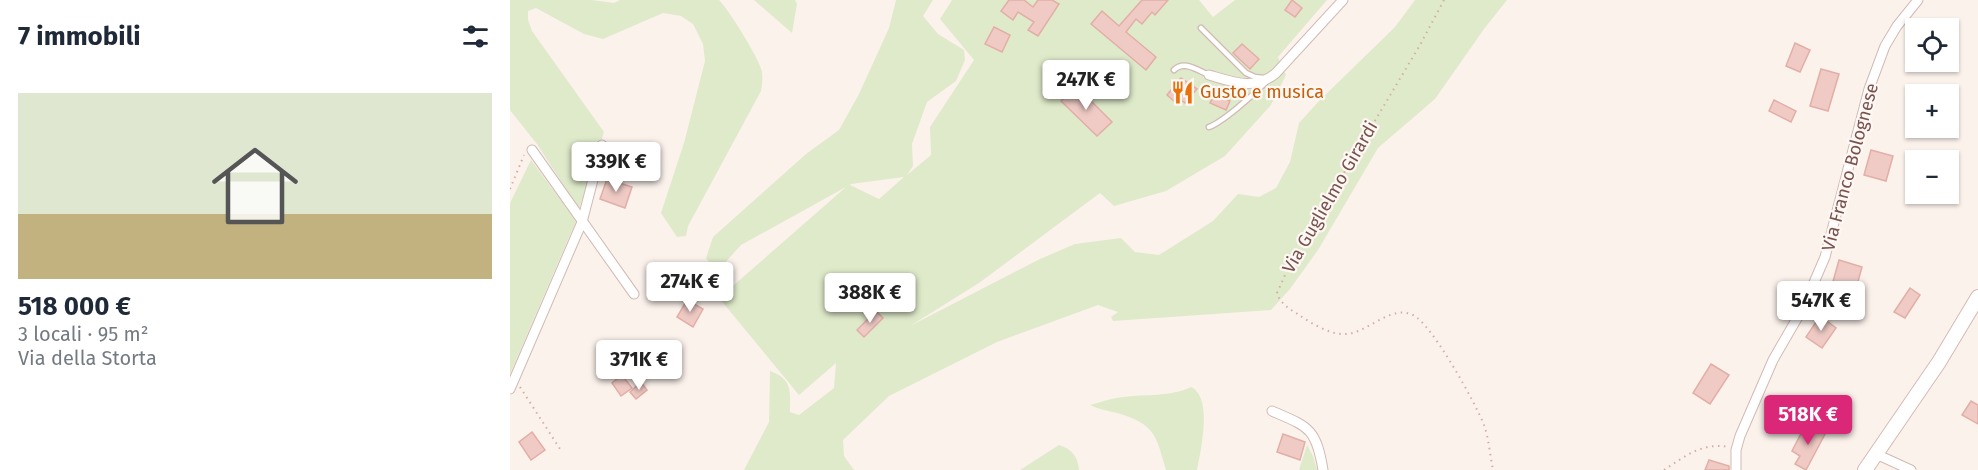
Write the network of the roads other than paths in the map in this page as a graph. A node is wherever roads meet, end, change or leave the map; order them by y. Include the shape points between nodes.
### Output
1 (1343, 0) edge
2 (1918, 0) edge
3 (1201, 28) dead end
4 (1174, 70) dead end
5 (1209, 75) joint
6 (1271, 77) junction
7 (1209, 128) dead end
8 (602, 145) dead end
9 (532, 150) road end
10 (582, 222) junction
11 (634, 294) dead end
12 (1978, 297) edge
13 (510, 389) edge
14 (1272, 411) dead end
15 (1876, 454) junction
16 (1323, 470) edge
17 (1736, 470) edge
18 (1865, 470) edge
19 (1911, 470) edge

1 - 6 street
2 - 17 street, Via Franco Bolognese via 1897,26 1869,89 1825,257 1740,436
3 - 6 lane via 1246,73
4 - 5 lane via 1183,64
5 - 6 street via 1247,85
6 - 7 lane
8 - 10 street
9 - 10 street
10 - 11 street
10 - 13 street
12 - 15 main road
14 - 16 street via 1310,430 1320,450
15 - 18 main road
15 - 19 street

